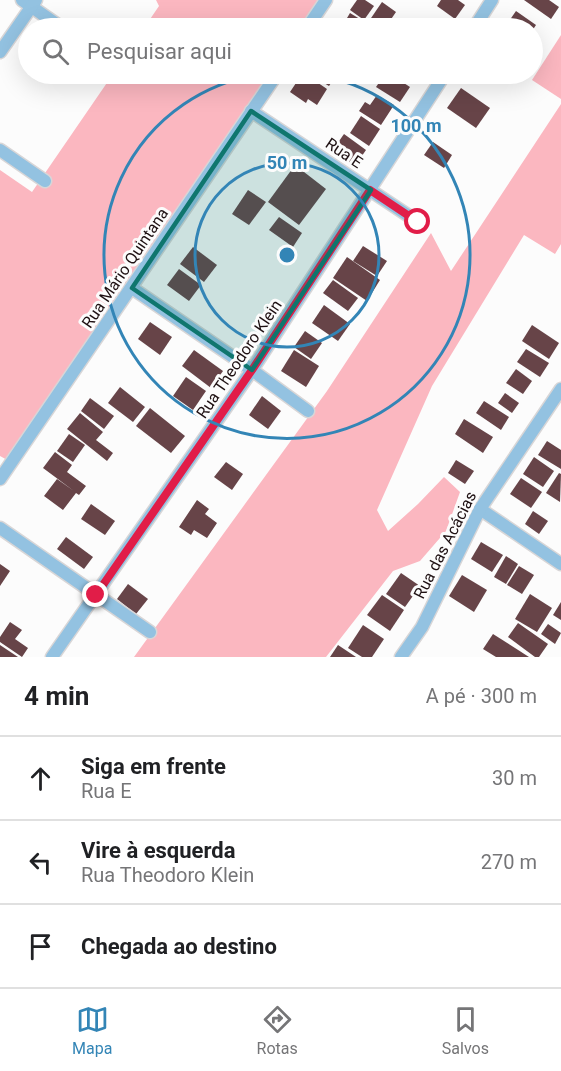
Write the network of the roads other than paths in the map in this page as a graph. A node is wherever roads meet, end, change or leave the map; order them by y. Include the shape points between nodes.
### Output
1 (326, 0) edge
2 (492, 0) edge
3 (30, 2) edge
4 (20, 18) edge
5 (50, 18) edge
6 (314, 18) edge
7 (480, 18) edge
8 (18, 22) edge
9 (0, 52) edge
10 (269, 84) edge
11 (439, 84) edge
12 (251, 111) junction
13 (0, 150) edge
14 (45, 181) dead end
15 (370, 190) junction
16 (418, 222) dead end
17 (132, 288) junction
18 (252, 370) junction
19 (561, 389) edge
20 (308, 411) dead end
21 (0, 479) edge
22 (480, 509) junction
23 (0, 528) edge
24 (561, 564) edge
25 (96, 595) junction
26 (150, 632) dead end
27 (52, 657) edge
28 (401, 657) edge

1 - 6 street
2 - 7 street
3 - 4 street
3 - 5 street
8 - 9 street
10 - 12 street, Rua Mário Quintana
11 - 15 street, Rua Theodoro Klein
12 - 15 street, Rua E
12 - 17 street, Rua Mário Quintana
13 - 14 street
15 - 16 street, Rua E
15 - 18 street, Rua Theodoro Klein
17 - 18 street
17 - 21 street, Rua Mário Quintana
18 - 20 street
18 - 25 street, Rua Theodoro Klein
19 - 22 street, Rua das Acácias
22 - 24 street
22 - 28 street, Rua das Acácias via 422,627
23 - 25 street
25 - 26 street
25 - 27 street, Rua Theodoro Klein

